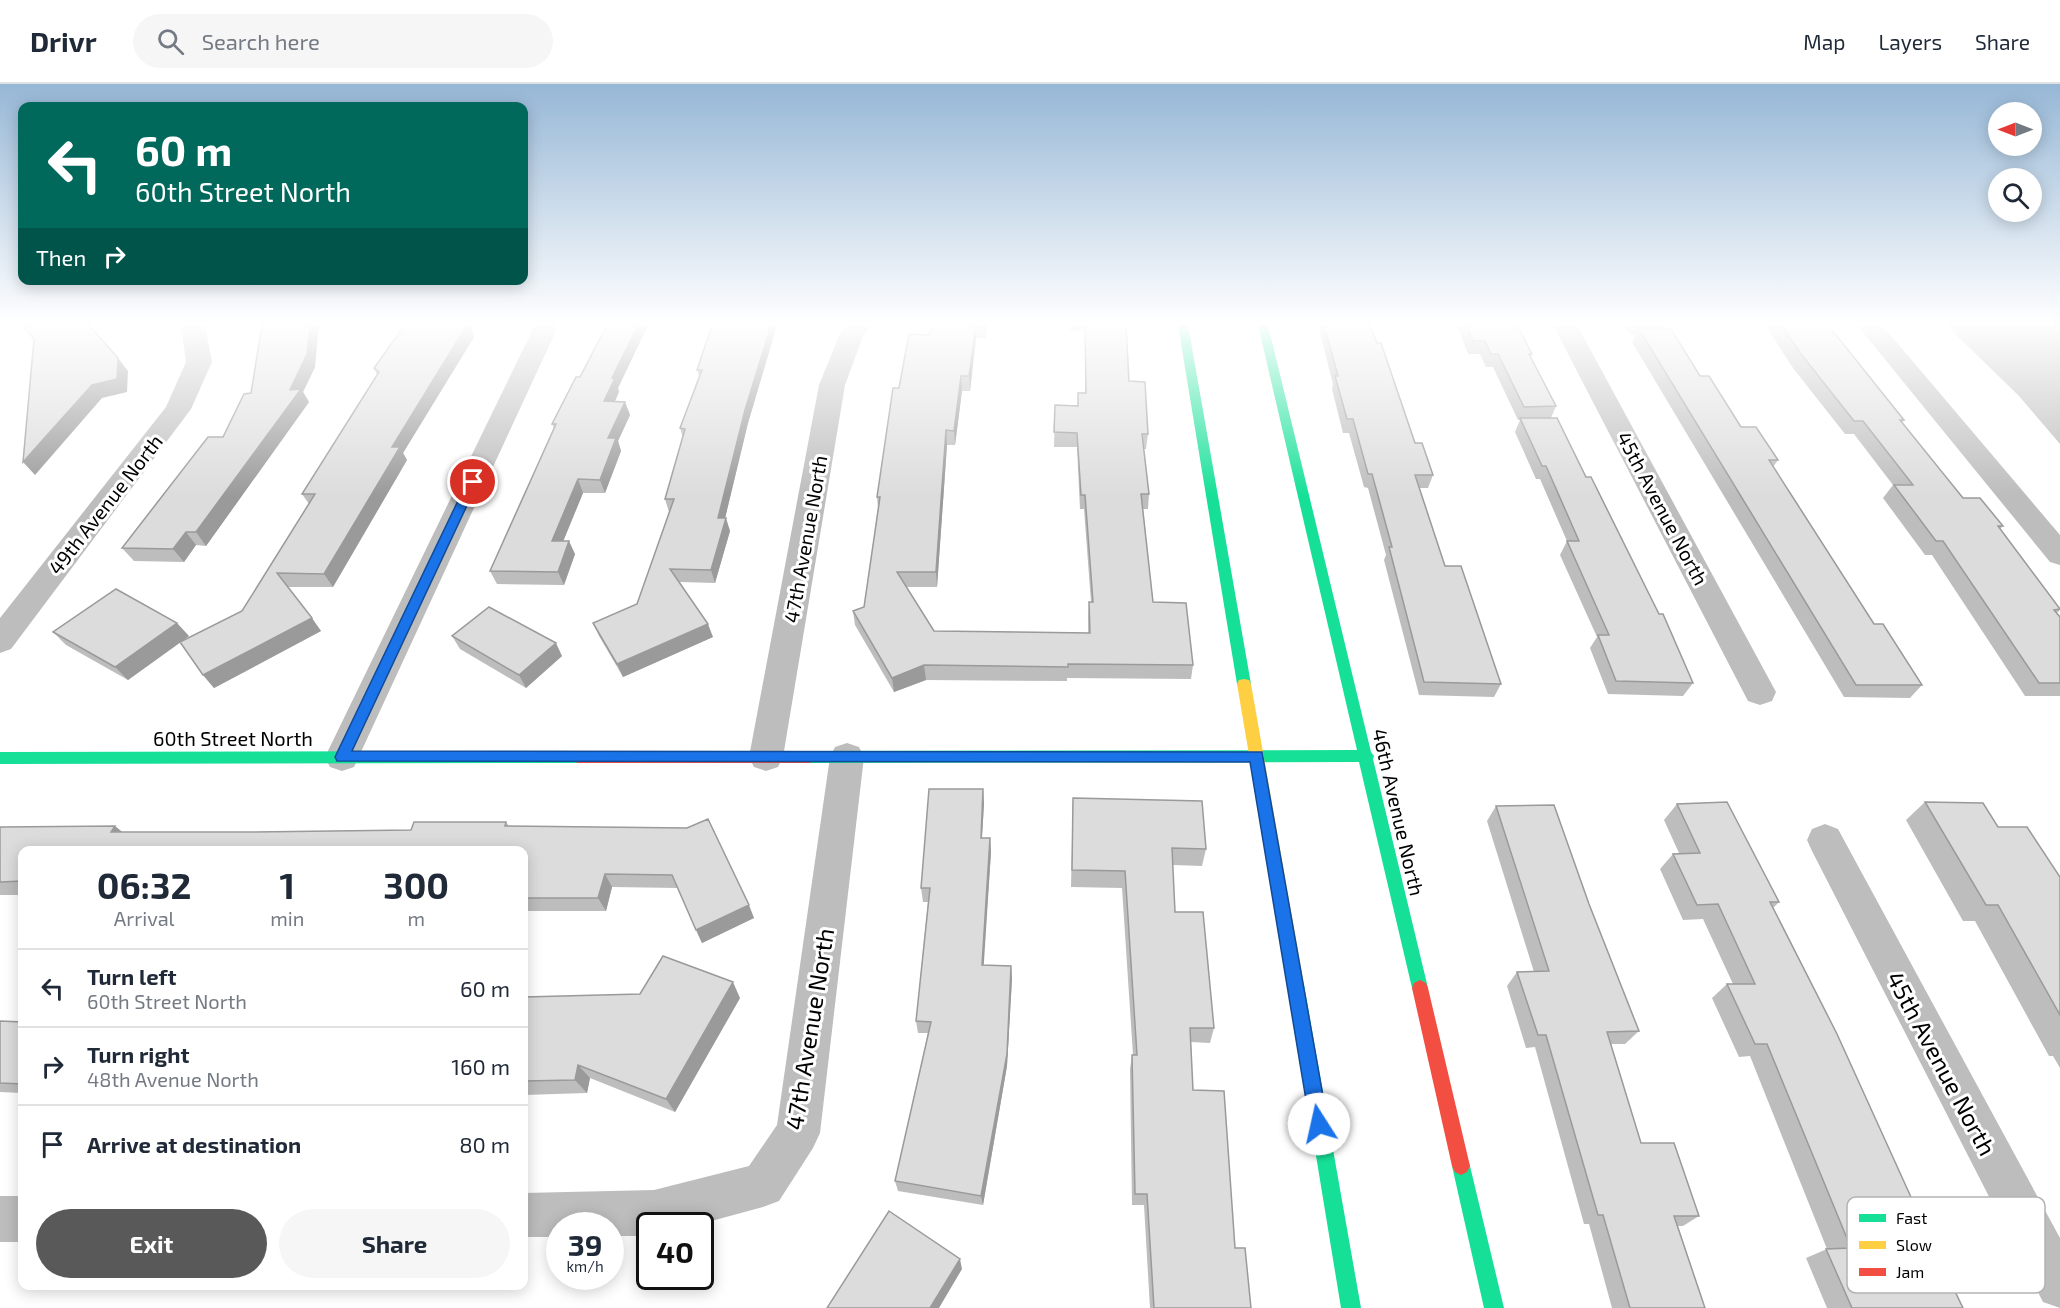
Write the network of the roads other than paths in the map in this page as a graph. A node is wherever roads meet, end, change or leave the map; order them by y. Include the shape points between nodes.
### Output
1 (190, 382) edge
2 (520, 382) edge
3 (833, 382) edge
4 (1193, 382) edge
5 (1277, 382) edge
6 (1595, 382) edge
7 (1916, 382) edge
8 (2060, 555) edge
9 (0, 641) edge
10 (1760, 692) dead end
11 (1257, 756) junction
12 (1366, 756) junction
13 (342, 757) junction
14 (766, 757) junction
15 (847, 757) junction
16 (0, 758) edge
17 (1825, 840) dead end
18 (2014, 1197) edge
19 (528, 1215) edge
20 (0, 1219) edge
21 (18, 1219) edge
22 (2045, 1257) edge
23 (2060, 1285) edge
24 (1351, 1308) edge
25 (1494, 1308) edge

1 - 9 street, 49th Avenue North via 178,410
2 - 13 street
3 - 14 street, 47th Avenue North
4 - 11 street
5 - 12 street, 46th Avenue North
6 - 10 street, 45th Avenue North
7 - 8 street
11 - 12 street, 60th Street North
11 - 15 street, 60th Street North
11 - 24 street
12 - 25 street, 46th Avenue North
13 - 14 street, 60th Street North
13 - 16 street, 60th Street North
14 - 15 street, 60th Street North
15 - 19 street, 47th Avenue North via 798,1133 763,1185 654,1213
17 - 18 street, 45th Avenue North
20 - 21 street
22 - 23 street, 45th Avenue North

